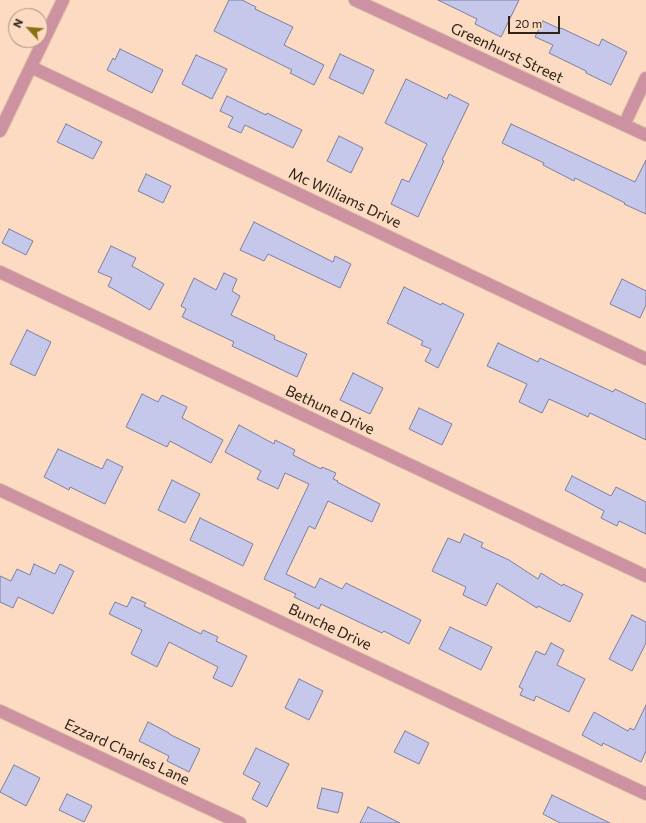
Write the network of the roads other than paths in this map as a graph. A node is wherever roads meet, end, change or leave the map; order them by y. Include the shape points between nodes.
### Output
1 (63, 0) edge
2 (355, 0) edge
3 (31, 67) junction
4 (646, 78) edge
5 (624, 125) junction
6 (0, 129) edge
7 (646, 135) edge
8 (0, 272) edge
9 (646, 359) edge
10 (0, 490) edge
11 (646, 576) edge
12 (0, 711) edge
13 (646, 794) edge
14 (240, 823) edge

1 - 3 street
2 - 5 street, Greenhurst Street
3 - 6 street
3 - 9 street, Mc Williams Drive
4 - 5 street
5 - 7 street, Greenhurst Street
8 - 11 street, Bethune Drive
10 - 13 street, Bunche Drive
12 - 14 street, Ezzard Charles Lane

